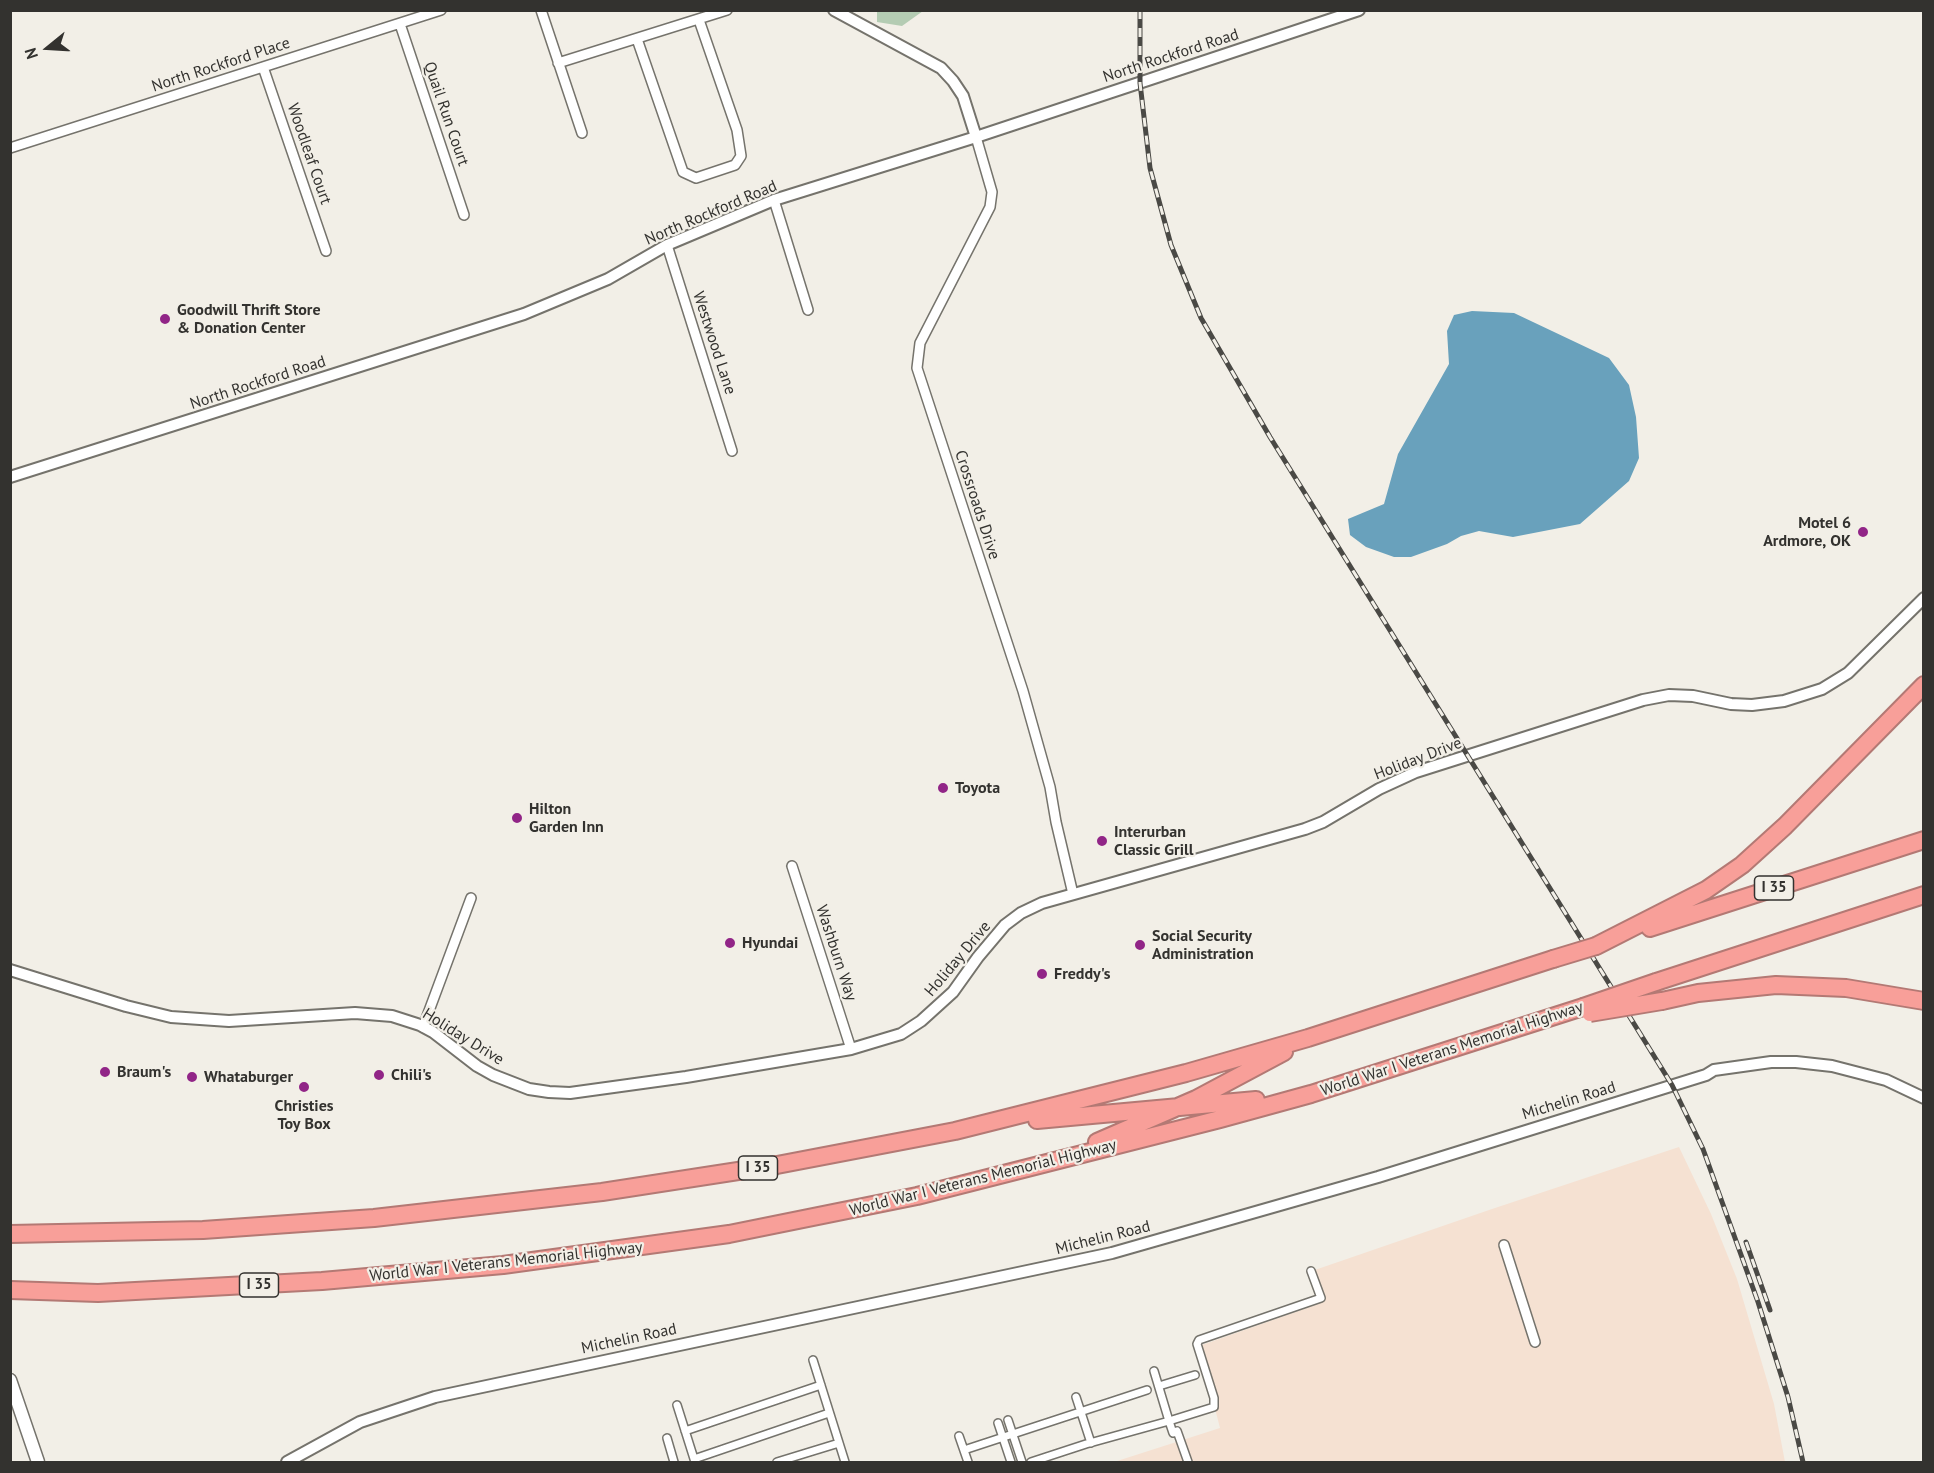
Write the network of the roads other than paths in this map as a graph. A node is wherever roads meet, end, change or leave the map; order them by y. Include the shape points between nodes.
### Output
1 (441, 10) edge
2 (541, 10) edge
3 (727, 10) edge
4 (834, 10) edge
5 (1359, 10) edge
6 (699, 20) junction
7 (400, 24) junction
8 (637, 39) junction
9 (558, 63) junction
10 (263, 67) junction
11 (582, 133) dead end
12 (976, 137) junction
13 (10, 148) edge
14 (774, 200) junction
15 (464, 215) dead end
16 (667, 245) junction
17 (326, 251) dead end
18 (808, 310) dead end
19 (732, 451) dead end
20 (10, 477) edge
21 (1923, 598) edge
22 (1923, 685) edge
23 (1923, 840) edge
24 (792, 866) dead end
25 (1073, 894) junction
26 (1923, 895) edge
27 (471, 898) dead end
28 (1623, 934) junction
29 (10, 970) edge
30 (1923, 1001) edge
31 (1585, 1010) junction
32 (423, 1027) junction
33 (1308, 1038) junction
34 (851, 1049) junction
35 (1311, 1094) junction
36 (1923, 1098) edge
37 (1176, 1108) junction
38 (955, 1131) junction
39 (993, 1176) junction
40 (10, 1234) edge
41 (1504, 1245) dead end
42 (1311, 1270) dead end
43 (10, 1290) edge
44 (1535, 1342) dead end
45 (813, 1360) dead end
46 (1154, 1371) dead end
47 (1195, 1375) dead end
48 (10, 1380) edge
49 (821, 1385) junction
50 (1159, 1386) junction
51 (1147, 1390) dead end
52 (1076, 1397) dead end
53 (677, 1405) dead end
54 (1081, 1411) junction
55 (829, 1413) junction
56 (1008, 1420) dead end
57 (1168, 1421) junction
58 (998, 1423) dead end
59 (685, 1431) junction
60 (1013, 1434) junction
61 (959, 1436) dead end
62 (1003, 1437) junction
63 (666, 1438) dead end
64 (839, 1443) junction
65 (1091, 1443) junction
66 (964, 1449) junction
67 (695, 1461) edge
68 (38, 1462) edge
69 (287, 1462) edge
70 (674, 1462) edge
71 (777, 1462) edge
72 (845, 1462) edge
73 (968, 1462) edge
74 (1011, 1462) edge
75 (1022, 1462) edge
76 (1031, 1462) edge
77 (1188, 1462) edge

1 - 7 street, North Rockford Place
2 - 9 street
3 - 6 street
4 - 12 street via 941,68 963,96
5 - 12 street, North Rockford Road
6 - 8 street
6 - 8 street via 741,156 735,165 696,178 683,172
7 - 10 street, North Rockford Place
7 - 15 street, Quail Run Court
8 - 9 street
9 - 11 street
10 - 13 street, North Rockford Place
10 - 17 street, Woodleaf Court
12 - 14 street, North Rockford Road
12 - 25 street, Crossroads Drive via 992,192 990,207 921,343 917,368 1030,712
14 - 16 street, North Rockford Road
14 - 18 street
16 - 19 street, Westwood Lane
16 - 20 street, North Rockford Road via 608,279 524,314
21 - 25 street, Holiday Drive via 1848,673 1822,689 1784,701 1752,705 1693,696 1647,699 1416,772 1305,829
22 - 28 highway via 1742,865 1696,896
23 - 28 highway, I 35
24 - 34 street, Washburn Way
25 - 34 street, Holiday Drive via 1042,903 1005,925 953,992 921,1022 901,1034
26 - 31 highway, World War I Veterans Memorial Highway / I 35, bridge via 1656,982
27 - 32 street
28 - 33 highway, I 35, bridge
29 - 32 street, Holiday Drive via 171,1017 234,1021 355,1013 392,1016
30 - 31 highway, bridge via 1846,988 1787,985
31 - 35 highway, World War I Veterans Memorial Highway / I 35
32 - 34 street, Holiday Drive via 493,1075 549,1092 586,1091 686,1077
33 - 37 highway
33 - 38 highway, I 35
35 - 37 highway
35 - 39 highway, World War I Veterans Memorial Highway / I 35
36 - 69 street, Michelin Road via 1886,1080 1832,1066 1771,1062 1714,1070 1378,1177 1112,1253 435,1397 360,1422
37 - 38 highway via 1065,1116
37 - 39 highway via 1080,1148
38 - 40 highway, I 35 via 694,1179 473,1208 235,1228
39 - 43 highway, World War I Veterans Memorial Highway / I 35 via 917,1196 729,1234 515,1263 334,1281 209,1288 98,1293
41 - 44 street
42 - 57 street via 1321,1298 1199,1340 1214,1407
45 - 49 street
46 - 50 street
47 - 50 street
48 - 68 main road
49 - 55 street
49 - 59 street
50 - 57 street
51 - 54 street
52 - 54 street
53 - 59 street
54 - 60 street
54 - 65 street
55 - 64 street
55 - 67 street
56 - 60 street
57 - 65 street
57 - 77 street via 1173,1432 1177,1431
58 - 62 street
59 - 67 street
60 - 62 street
60 - 75 street
61 - 66 street
62 - 66 street
62 - 74 street
63 - 70 street
64 - 71 street
64 - 72 street
65 - 76 street
66 - 73 street

